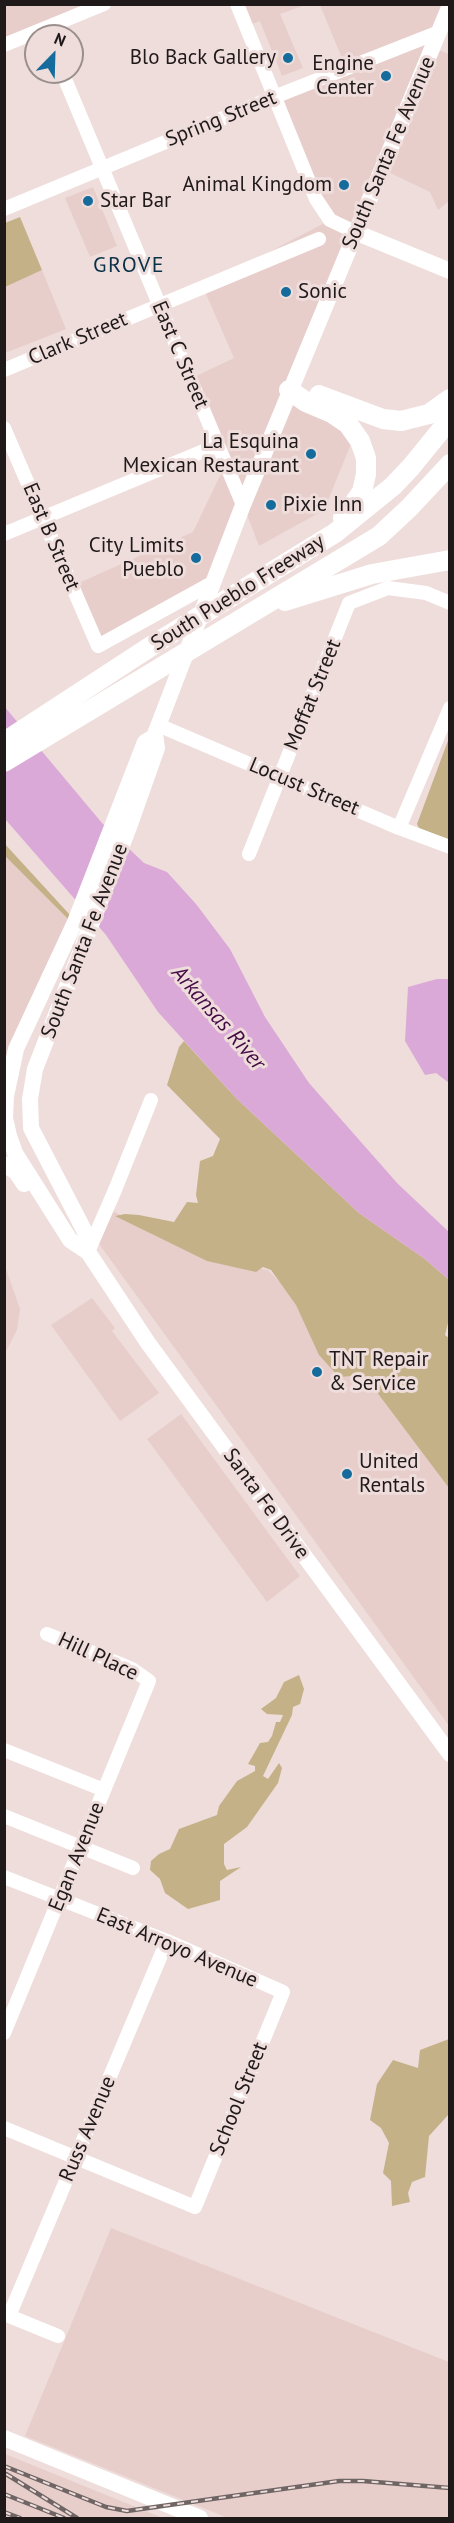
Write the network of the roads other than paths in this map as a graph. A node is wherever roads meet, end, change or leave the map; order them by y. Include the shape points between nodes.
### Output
1 (104, 4) edge
2 (237, 4) edge
3 (450, 5) edge
4 (62, 24) edge
5 (439, 32) junction
6 (24, 39) edge
7 (4, 45) edge
8 (67, 84) edge
9 (274, 97) junction
10 (102, 168) junction
11 (4, 209) edge
12 (356, 232) junction
13 (319, 239) dead end
14 (450, 271) edge
15 (159, 304) junction
16 (4, 370) edge
17 (289, 390) junction
18 (450, 399) edge
19 (450, 419) edge
20 (4, 428) edge
21 (218, 445) junction
22 (450, 464) edge
23 (243, 506) junction
24 (42, 518) junction
25 (4, 534) edge
26 (450, 560) edge
27 (266, 576) junction
28 (214, 582) junction
29 (450, 603) edge
30 (251, 612) junction
31 (450, 708) edge
32 (58, 718) junction
33 (156, 730) junction
34 (4, 742) edge
35 (4, 762) edge
36 (280, 777) junction
37 (399, 828) junction
38 (450, 847) edge
39 (249, 854) dead end
40 (80, 928) junction
41 (7, 1072) edge
42 (151, 1100) dead end
43 (31, 1128) junction
44 (6, 1138) edge
45 (4, 1164) edge
46 (38, 1189) junction
47 (76, 1216) junction
48 (88, 1252) junction
49 (47, 1634) dead end
50 (149, 1681) joint
51 (4, 1750) edge
52 (450, 1754) edge
53 (105, 1790) junction
54 (4, 1816) edge
55 (81, 1847) junction
56 (132, 1868) dead end
57 (4, 1877) edge
58 (59, 1900) junction
59 (167, 1941) junction
60 (283, 1992) joint
61 (4, 2033) edge
62 (4, 2128) edge
63 (76, 2158) junction
64 (7, 2315) edge
65 (58, 2336) dead end
66 (4, 2438) edge
67 (200, 2518) edge

1 - 4 street
2 - 9 street
3 - 5 main road, South Santa Fe Avenue
5 - 9 street, Spring Street
5 - 12 main road, South Santa Fe Avenue
6 - 7 street
8 - 10 street, East C Street
9 - 10 street, Spring Street
9 - 12 street via 320,207 335,224
10 - 11 street, Spring Street
10 - 15 street, East C Street
12 - 14 main road
12 - 17 main road, South Santa Fe Avenue
13 - 15 street, Clark Street
15 - 16 street, Clark Street
15 - 21 street, East C Street
17 - 18 highway via 401,421 429,414
17 - 23 main road, South Santa Fe Avenue
17 - 27 highway via 348,424 360,441 366,474 362,492 340,521
19 - 27 highway, South Pueblo Freeway via 377,501 335,533
20 - 24 street, East B Street
21 - 23 street, East C Street
21 - 24 street
22 - 30 highway, South Pueblo Freeway via 379,536
23 - 28 main road, South Santa Fe Avenue
24 - 25 street
24 - 28 street, East B Street via 98,646
26 - 30 highway via 372,574
27 - 32 highway, South Pueblo Freeway via 156,643
28 - 33 main road, South Santa Fe Avenue
29 - 36 street, Moffat Street via 426,593 388,588 350,603
30 - 32 highway, South Pueblo Freeway via 140,682
31 - 37 street
32 - 34 highway, South Pueblo Freeway
32 - 35 highway, South Pueblo Freeway
33 - 36 street, Locust Street
33 - 40 main road, South Santa Fe Avenue via 145,742 123,823
36 - 37 street, Locust Street
36 - 39 street, Moffat Street
37 - 38 street, Locust Street
40 - 41 main road, South Santa Fe Avenue
40 - 43 main road, South Santa Fe Avenue via 35,1070
41 - 44 main road, Santa Fe Drive
42 - 48 street
43 - 44 street
43 - 47 main road, Santa Fe Drive
44 - 46 main road, Santa Fe Drive
44 - 47 main road via 20,1143
45 - 46 main road via 16,1172 28,1190
46 - 48 main road, Santa Fe Drive via 70,1240
47 - 48 main road, Santa Fe Drive via 86,1234
48 - 52 main road, Santa Fe Drive via 153,1351
49 - 50 street, Hill Place via 132,1669
50 - 53 street, Egan Avenue
51 - 53 street
53 - 55 street, Egan Avenue
54 - 55 street
55 - 56 street
55 - 58 street, Egan Avenue
57 - 58 street, East Arroyo Avenue
58 - 59 street, East Arroyo Avenue
58 - 61 street, Egan Avenue
59 - 60 street, East Arroyo Avenue
59 - 63 street, Russ Avenue
60 - 63 street, School Street via 195,2207
62 - 63 street
63 - 64 street, Russ Avenue
64 - 65 street
66 - 67 main road

